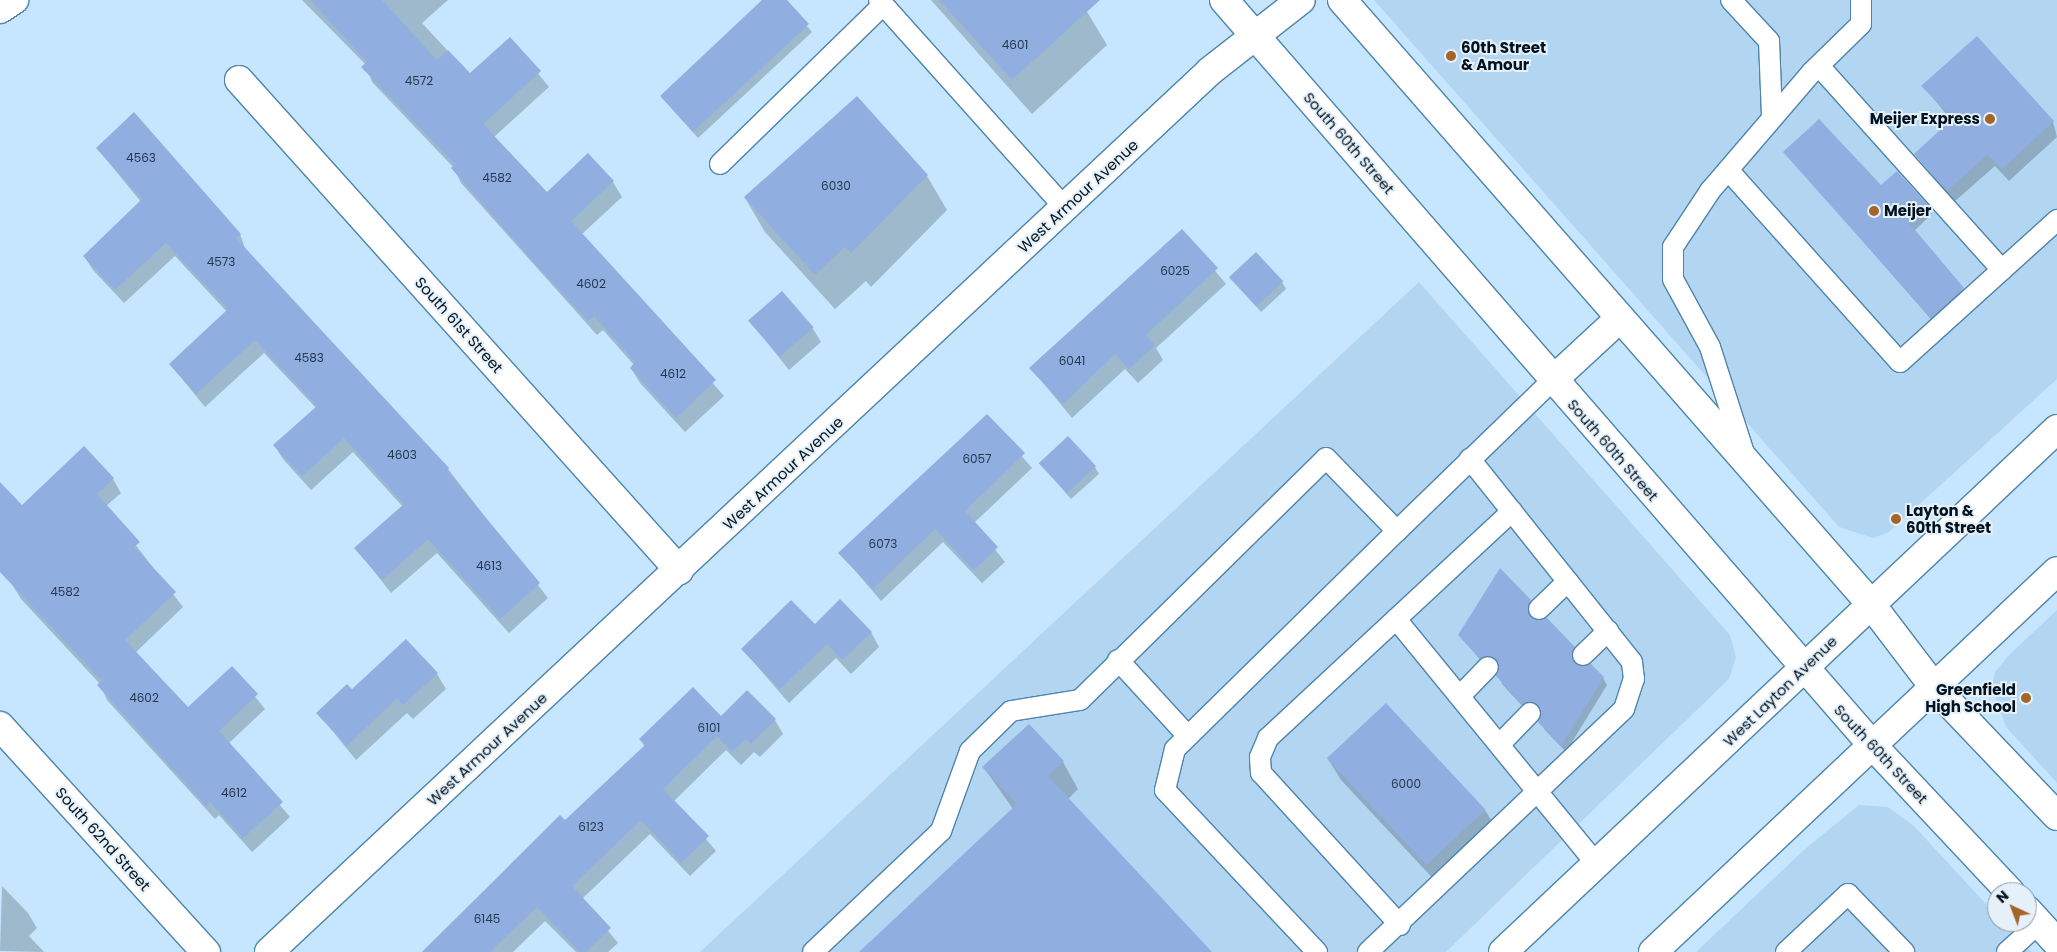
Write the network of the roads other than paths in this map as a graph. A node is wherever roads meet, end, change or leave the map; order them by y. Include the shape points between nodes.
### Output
1 (14, 0) edge
2 (1224, 0) edge
3 (1301, 0) edge
4 (1342, 0) edge
5 (1731, 0) edge
6 (1861, 0) edge
7 (881, 2) edge
8 (0, 9) edge
9 (1257, 38) junction
10 (1818, 66) junction
11 (239, 80) dead end
12 (1772, 116) junction
13 (720, 164) dead end
14 (1729, 170) junction
15 (1065, 208) junction
16 (2057, 220) edge
17 (2002, 270) junction
18 (1620, 318) junction
19 (1553, 380) junction
20 (2057, 429) edge
21 (1470, 460) junction
22 (1747, 462) junction
23 (1512, 511) junction
24 (1397, 531) junction
25 (679, 570) junction
26 (2057, 572) edge
27 (1568, 581) junction
28 (1870, 604) junction
29 (1539, 609) dead end
30 (1396, 619) junction
31 (1608, 631) junction
32 (1583, 656) dead end
33 (1118, 660) junction
34 (1488, 667) dead end
35 (1803, 670) junction
36 (1934, 687) junction
37 (1460, 696) junction
38 (1530, 713) dead end
39 (0, 726) edge
40 (1188, 736) junction
41 (1500, 744) junction
42 (1874, 747) junction
43 (1540, 793) junction
44 (2057, 816) edge
45 (1597, 864) junction
46 (2001, 882) edge
47 (2037, 920) edge
48 (1400, 925) junction
49 (2021, 932) edge
50 (2057, 943) edge
51 (206, 952) edge
52 (270, 952) edge
53 (812, 952) edge
54 (1317, 952) edge
55 (1368, 952) edge
56 (1504, 952) edge
57 (1653, 952) edge
58 (1786, 952) edge
59 (1904, 952) edge
60 (2006, 952) edge

1 - 8 main road
2 - 9 main road, South 60th Street
3 - 9 main road, West Armour Avenue
4 - 18 main road
5 - 12 lane via 1769,41
6 - 10 lane via 1861,24
7 - 13 lane
7 - 15 lane
9 - 15 main road, West Armour Avenue via 1210,71
9 - 19 main road, South 60th Street
10 - 12 lane
10 - 17 lane
11 - 25 main road, South 61st Street
12 - 14 lane
14 - 17 lane via 1900,362
14 - 22 lane via 1685,223 1673,246 1673,279 1710,347
15 - 25 main road, West Armour Avenue
16 - 17 lane
18 - 19 main road
18 - 22 main road
19 - 21 lane
19 - 35 main road, South 60th Street
20 - 28 main road, West Layton Avenue
21 - 23 lane
21 - 24 lane
22 - 28 main road
23 - 27 lane
23 - 30 lane
24 - 33 lane via 1326,458
24 - 40 lane
25 - 52 main road, West Armour Avenue
26 - 36 main road
27 - 29 lane
27 - 31 lane
28 - 35 main road, West Layton Avenue
28 - 36 main road
30 - 37 lane
30 - 48 lane via 1268,738 1260,757 1260,773
31 - 32 lane
31 - 43 lane via 1632,662 1634,679 1624,709
33 - 40 lane
33 - 53 lane via 1080,700 1011,710 970,751 941,831
34 - 37 lane
35 - 42 main road, South 60th Street
35 - 45 main road, West Layton Avenue
36 - 42 main road
36 - 44 main road
37 - 41 lane
38 - 41 lane
39 - 51 main road, South 62nd Street
40 - 54 lane via 1175,749 1165,790
41 - 43 lane
42 - 46 main road, South 60th Street
42 - 57 main road
43 - 45 lane
43 - 48 lane
45 - 56 main road, West Layton Avenue
47 - 50 main road
48 - 55 lane
49 - 60 lane
58 - 59 lane via 1848,894

